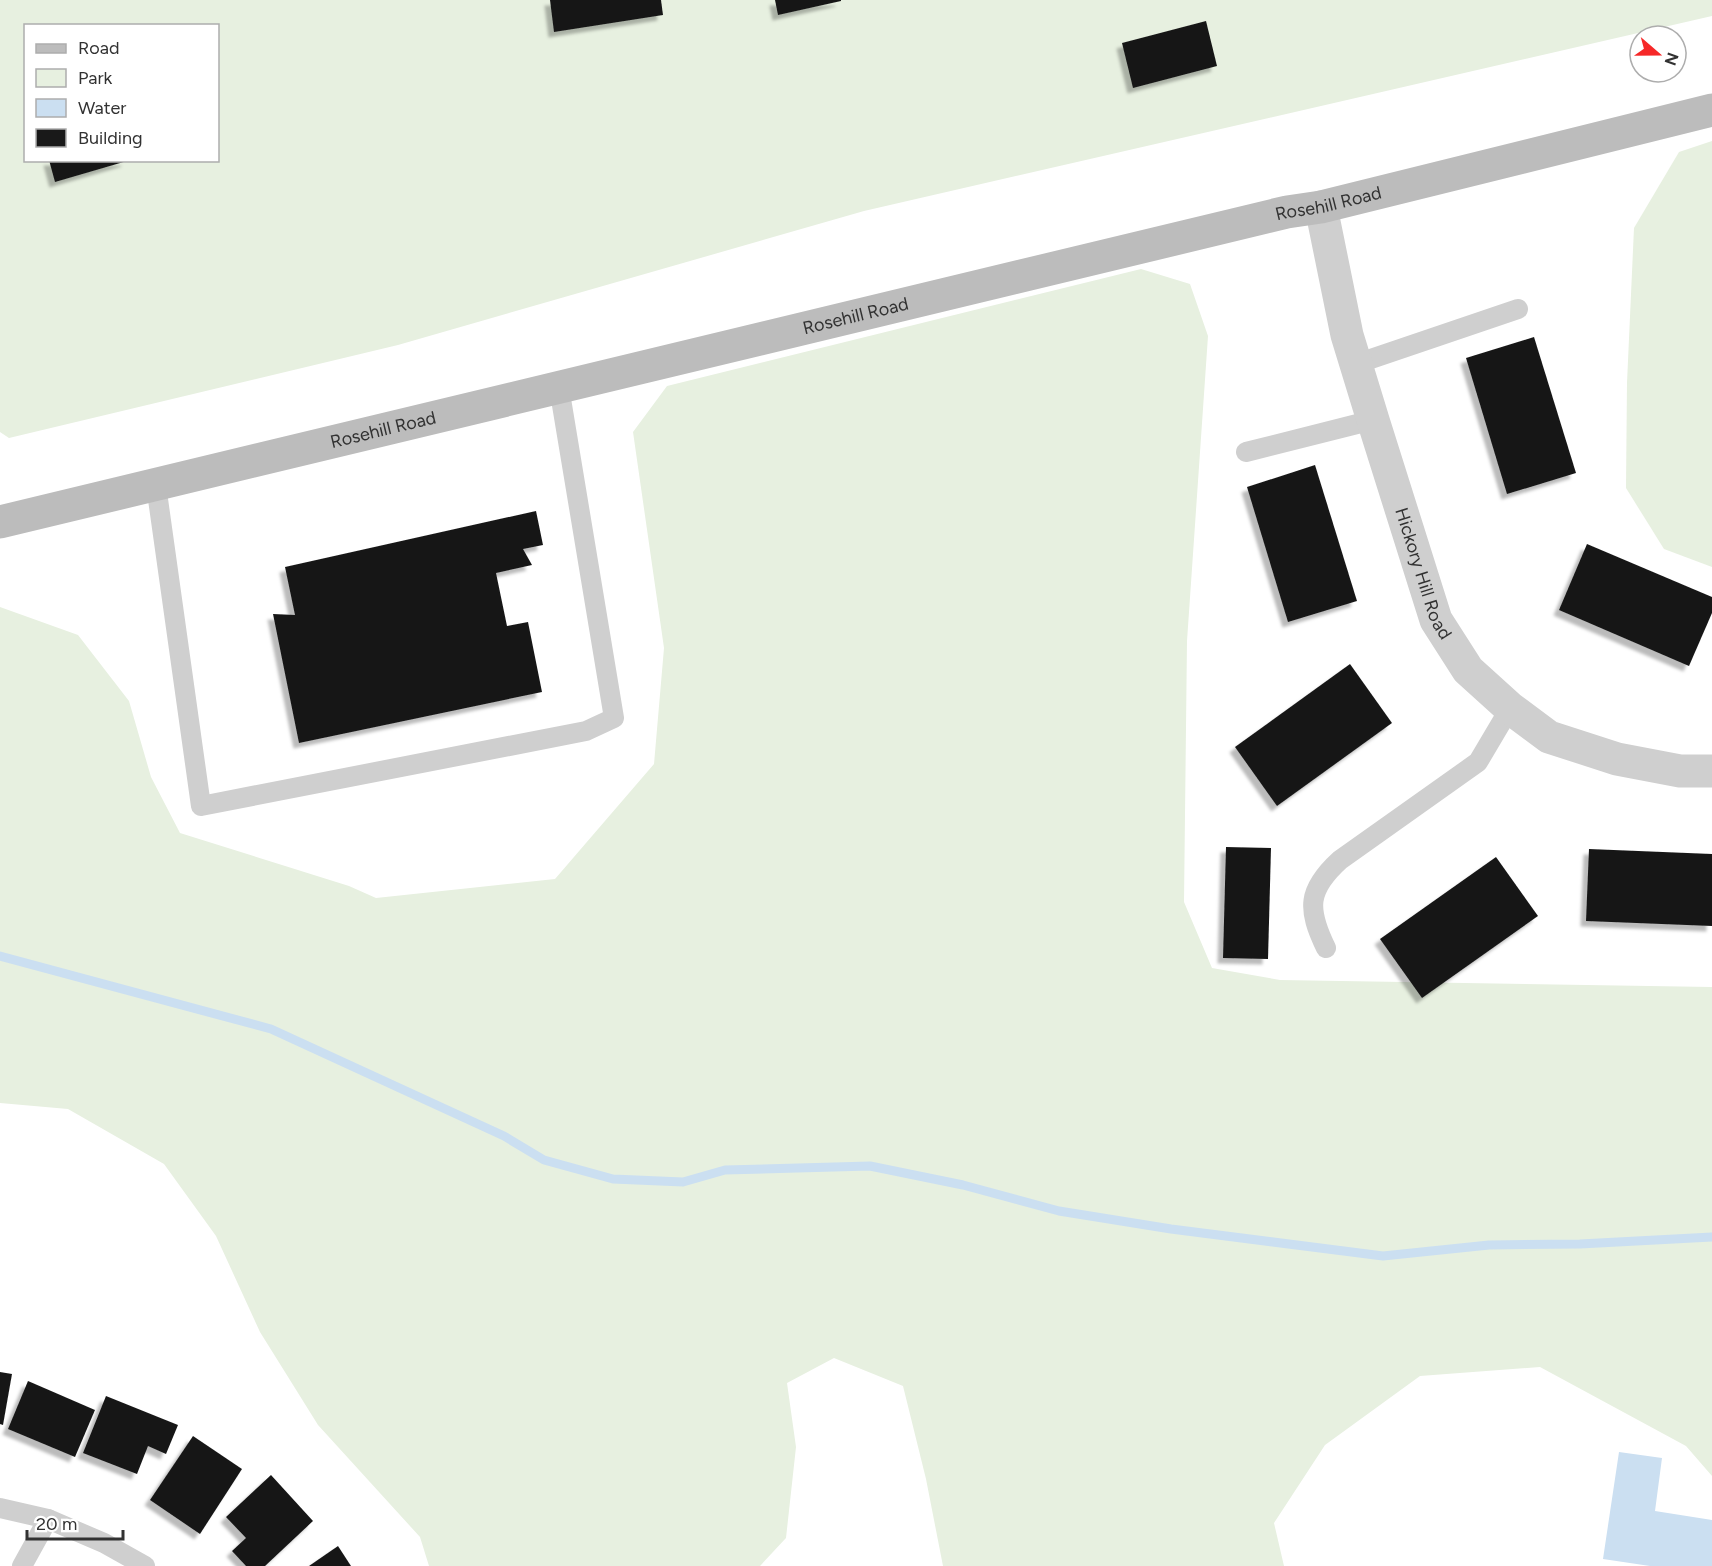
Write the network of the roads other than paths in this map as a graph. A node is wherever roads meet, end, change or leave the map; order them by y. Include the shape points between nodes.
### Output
1 (1712, 110) edge
2 (1321, 207) junction
3 (1518, 309) dead end
4 (1356, 364) junction
5 (560, 387) junction
6 (1373, 420) junction
7 (1246, 452) dead end
8 (156, 485) junction
9 (0, 522) edge
10 (1510, 708) junction
11 (1712, 771) edge
12 (1326, 948) dead end
13 (0, 1508) edge
14 (48, 1519) junction
15 (22, 1566) edge
16 (146, 1566) edge

1 - 2 main road, Rosehill Road
2 - 4 street, Hickory Hill Road
2 - 5 main road, Rosehill Road
3 - 4 lane
4 - 6 street, Hickory Hill Road
5 - 8 main road, Rosehill Road
5 - 8 lane via 614,718 586,730 201,806
6 - 7 lane
6 - 10 street, Hickory Hill Road via 1436,620 1468,670
8 - 9 main road, Rosehill Road
10 - 11 street, Hickory Hill Road via 1549,737 1617,759 1680,771
10 - 12 lane via 1478,762 1340,860 1320,879 1313,902 1316,928
13 - 14 lane
14 - 15 lane
14 - 16 lane

